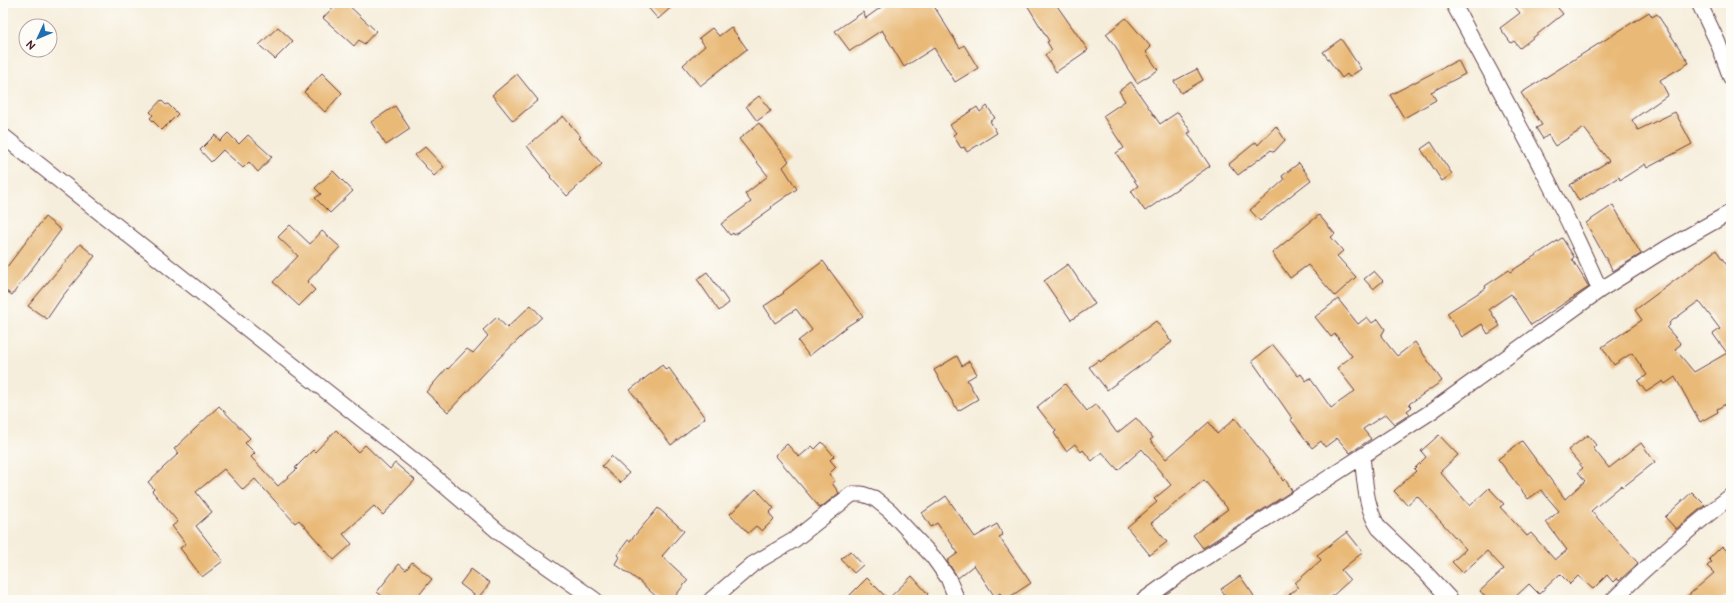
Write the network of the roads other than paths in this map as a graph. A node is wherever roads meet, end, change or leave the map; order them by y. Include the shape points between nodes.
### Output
1 (1453, 3) edge
2 (1699, 3) edge
3 (1731, 78) edge
4 (3, 136) edge
5 (1731, 212) edge
6 (1600, 290) junction
7 (1362, 456) junction
8 (1731, 496) edge
9 (595, 600) edge
10 (711, 600) edge
11 (957, 600) edge
12 (1144, 600) edge
13 (1451, 600) edge
14 (1613, 600) edge

1 - 6 street via 1551,184
2 - 3 street
4 - 9 street via 432,474 500,533
5 - 6 street
6 - 7 street via 1432,411
7 - 12 street
7 - 13 street via 1368,504 1374,521
8 - 14 street via 1698,522
10 - 11 street via 752,564 794,540 852,494 862,494 874,498 890,511 933,557 948,578

